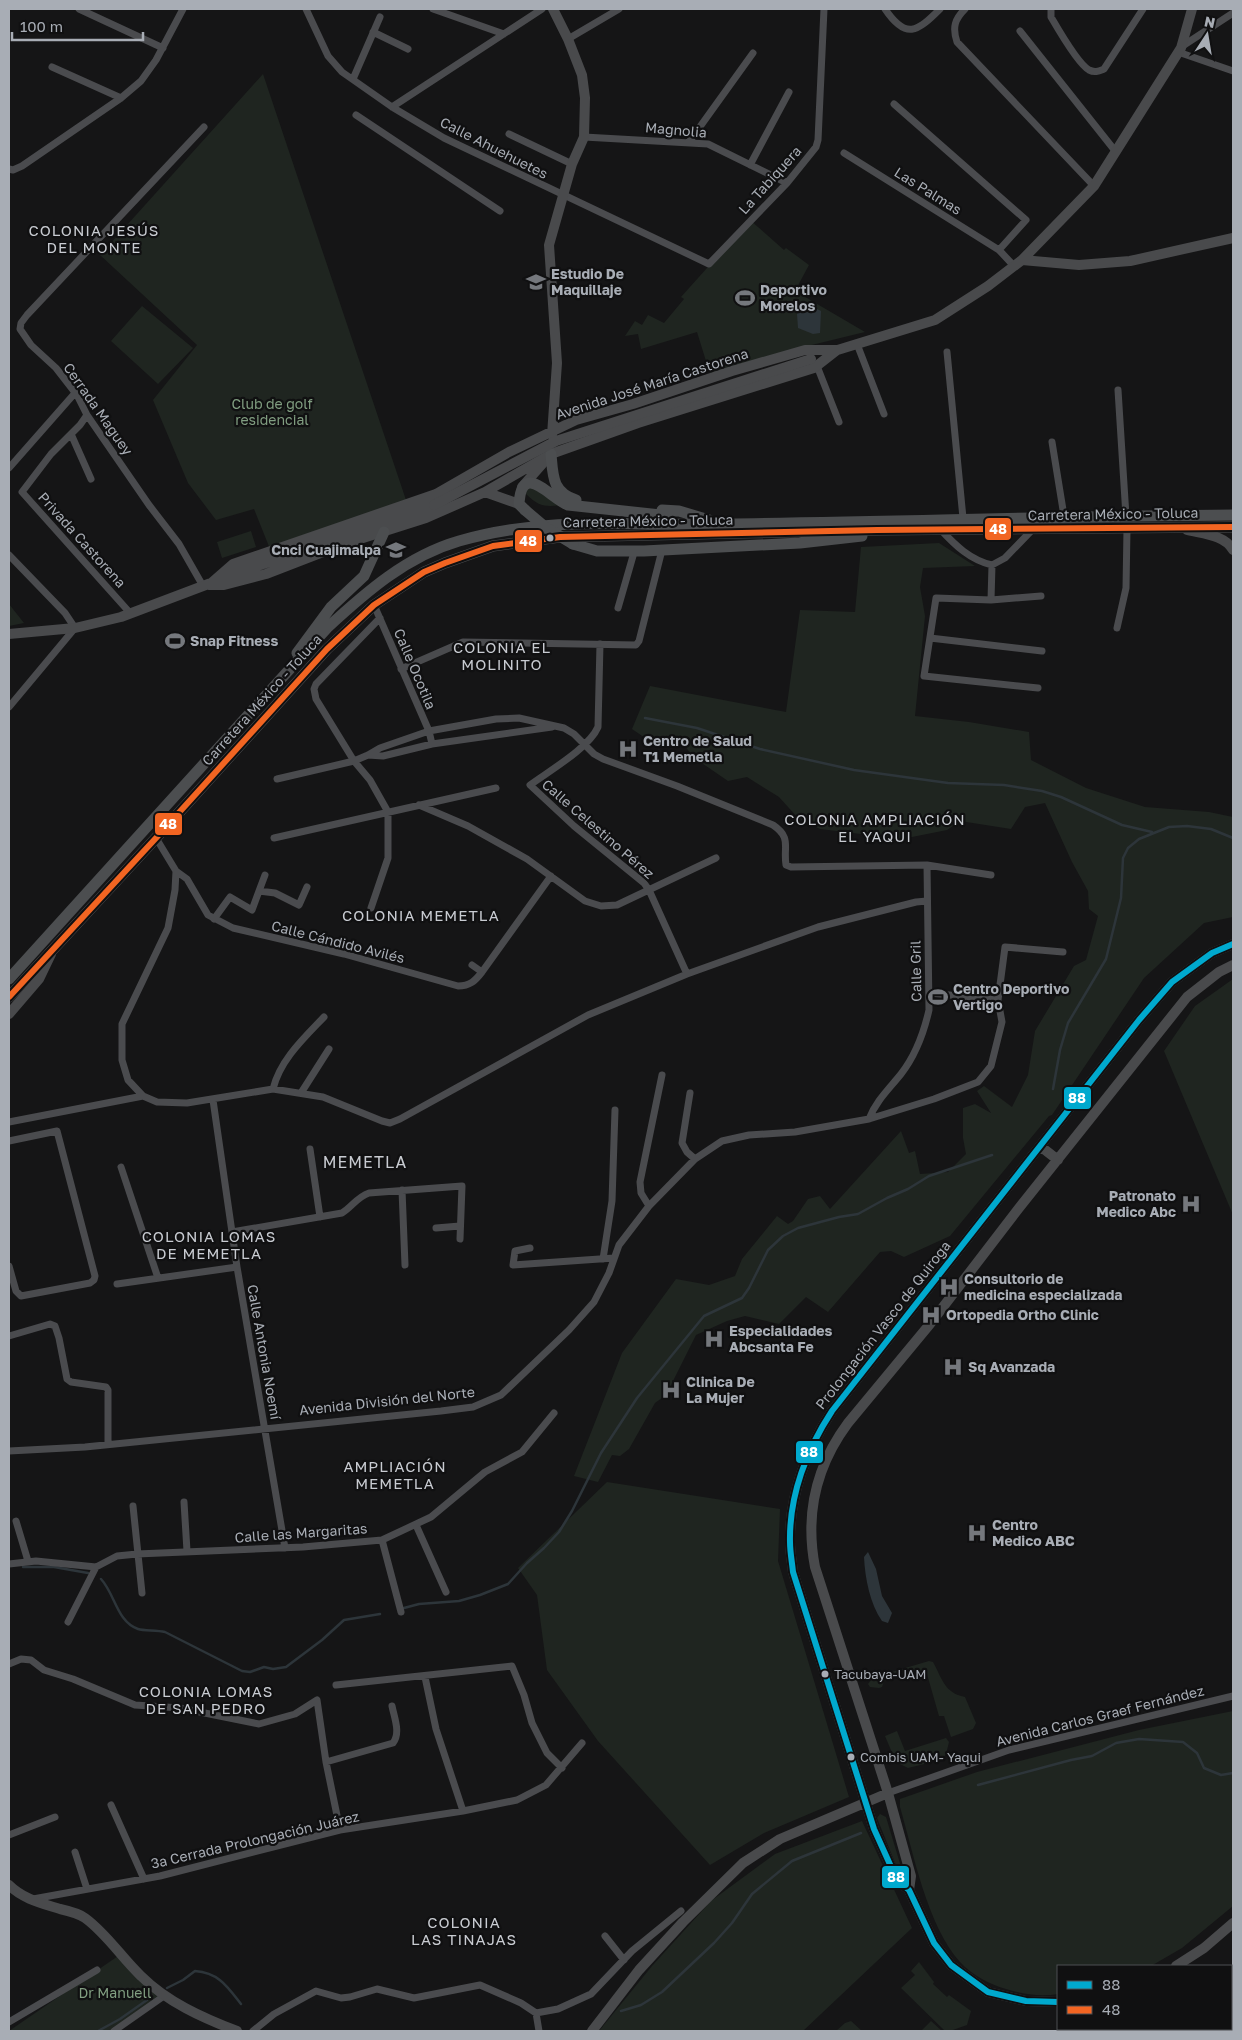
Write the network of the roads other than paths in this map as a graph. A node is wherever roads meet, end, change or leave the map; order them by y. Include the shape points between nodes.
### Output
1 (79, 9) edge
2 (183, 9) edge
3 (306, 9) edge
4 (433, 9) edge
5 (542, 9) edge
6 (619, 9) edge
7 (824, 9) edge
8 (885, 9) edge
9 (940, 9) edge
10 (965, 9) edge
11 (1051, 9) edge
12 (1144, 9) edge
13 (1192, 9) edge
14 (556, 10) edge
15 (1233, 13) edge
16 (380, 17) dead end
17 (1020, 31) dead end
18 (374, 32) junction
19 (504, 34) junction
20 (568, 39) junction
21 (163, 48) junction
22 (408, 49) dead end
23 (1179, 50) junction
24 (753, 53) dead end
25 (52, 67) dead end
26 (1233, 72) edge
27 (353, 79) junction
28 (789, 92) dead end
29 (121, 98) junction
30 (894, 104) dead end
31 (392, 107) junction
32 (356, 115) dead end
33 (204, 126) dead end
34 (509, 134) dead end
35 (584, 137) junction
36 (689, 142) junction
37 (844, 152) dead end
38 (1116, 152) junction
39 (572, 164) junction
40 (750, 165) junction
41 (11, 170) edge
42 (787, 183) junction
43 (1094, 186) junction
44 (562, 195) junction
45 (500, 211) dead end
46 (1233, 238) edge
47 (999, 250) junction
48 (1018, 263) junction
49 (709, 264) joint
50 (857, 344) junction
51 (837, 350) junction
52 (947, 352) dead end
53 (814, 363) junction
54 (1118, 390) dead end
55 (75, 393) junction
56 (633, 404) junction
57 (88, 414) junction
58 (884, 414) dead end
59 (838, 422) dead end
60 (638, 423) junction
61 (552, 430) junction
62 (71, 434) junction
63 (1052, 442) dead end
64 (551, 454) junction
65 (9, 468) edge
66 (91, 479) dead end
67 (522, 487) junction
68 (485, 492) junction
69 (522, 507) junction
70 (1233, 515) edge
71 (1064, 516) junction
72 (1126, 516) junction
73 (699, 517) junction
74 (963, 518) junction
75 (722, 524) junction
76 (1233, 527) edge
77 (1181, 528) junction
78 (1032, 529) junction
79 (1127, 529) junction
80 (877, 530) junction
81 (941, 530) junction
82 (384, 532) junction
83 (1233, 550) edge
84 (9, 554) edge
85 (661, 554) dead end
86 (633, 556) dead end
87 (992, 565) junction
88 (206, 586) junction
89 (1041, 596) dead end
90 (991, 600) junction
91 (374, 605) junction
92 (618, 608) dead end
93 (131, 614) junction
94 (380, 618) junction
95 (75, 628) junction
96 (1117, 628) dead end
97 (9, 634) edge
98 (930, 638) junction
99 (600, 644) junction
100 (1042, 651) dead end
101 (401, 669) junction
102 (1038, 688) dead end
103 (272, 689) junction
104 (9, 707) edge
105 (557, 726) junction
106 (429, 731) junction
107 (432, 744) junction
108 (586, 744) junction
109 (368, 755) junction
110 (354, 761) junction
111 (277, 779) dead end
112 (496, 788) dead end
113 (419, 805) junction
114 (388, 812) junction
115 (156, 838) junction
116 (274, 838) dead end
117 (716, 858) dead end
118 (927, 865) junction
119 (176, 871) junction
120 (265, 875) dead end
121 (991, 875) dead end
122 (551, 876) junction
123 (307, 887) dead end
124 (649, 890) junction
125 (259, 892) junction
126 (927, 901) junction
127 (371, 908) dead end
128 (214, 918) junction
129 (1233, 944) edge
130 (53, 949) junction
131 (1063, 952) dead end
132 (472, 965) dead end
133 (1233, 965) edge
134 (482, 972) junction
135 (687, 974) junction
136 (9, 979) edge
137 (930, 993) junction
138 (9, 997) edge
139 (998, 1000) junction
140 (9, 1014) edge
141 (324, 1017) dead end
142 (328, 1049) dead end
143 (662, 1075) dead end
144 (272, 1089) junction
145 (301, 1093) junction
146 (690, 1093) dead end
147 (143, 1096) junction
148 (212, 1100) junction
149 (615, 1110) dead end
150 (869, 1119) junction
151 (9, 1122) edge
152 (9, 1140) edge
153 (1040, 1146) junction
154 (310, 1148) dead end
155 (695, 1159) junction
156 (1058, 1160) junction
157 (121, 1167) dead end
158 (402, 1190) junction
159 (649, 1206) junction
160 (320, 1217) junction
161 (460, 1226) junction
162 (436, 1228) dead end
163 (232, 1232) junction
164 (460, 1239) dead end
165 (530, 1248) dead end
166 (614, 1258) junction
167 (604, 1259) junction
168 (405, 1265) dead end
169 (9, 1266) edge
170 (237, 1267) junction
171 (158, 1278) junction
172 (117, 1284) dead end
173 (9, 1336) edge
174 (554, 1413) dead end
175 (264, 1427) junction
176 (108, 1444) junction
177 (9, 1451) edge
178 (184, 1502) dead end
179 (133, 1506) dead end
180 (16, 1521) dead end
181 (416, 1525) junction
182 (382, 1540) junction
183 (286, 1548) junction
184 (187, 1552) junction
185 (137, 1554) junction
186 (28, 1561) junction
187 (9, 1564) edge
188 (96, 1568) junction
189 (142, 1592) dead end
190 (446, 1592) dead end
191 (401, 1612) dead end
192 (68, 1622) dead end
193 (9, 1664) edge
194 (425, 1677) junction
195 (336, 1685) dead end
196 (1233, 1696) edge
197 (392, 1706) dead end
198 (582, 1743) dead end
199 (326, 1762) junction
200 (562, 1768) junction
201 (888, 1794) junction
202 (865, 1803) junction
203 (111, 1805) dead end
204 (463, 1812) junction
205 (55, 1817) dead end
206 (340, 1830) junction
207 (9, 1835) edge
208 (75, 1852) dead end
209 (144, 1879) junction
210 (9, 1885) edge
211 (88, 1889) junction
212 (909, 1890) junction
213 (30, 1900) junction
214 (682, 1911) dead end
215 (1233, 1923) edge
216 (605, 1936) dead end
217 (624, 1960) junction
218 (1178, 1965) edge
219 (97, 1970) dead end
220 (164, 1996) junction
221 (1057, 2002) edge
222 (536, 2013) junction
223 (9, 2022) edge
224 (114, 2031) edge
225 (237, 2031) edge
226 (253, 2031) edge
227 (539, 2031) edge
228 (592, 2031) edge

1 - 21 street
2 - 21 street
3 - 27 street, Calle Ahuehuetes via 328,56
4 - 19 street
5 - 19 street
6 - 20 street
7 - 42 street, La Tabiquera via 818,140
8 - 9 street via 907,30 915,30
10 - 43 street via 956,18 954,26 957,42
11 - 12 street via 1051,17 1078,59 1088,70 1096,72 1104,68
13 - 23 street, Avenida José María Castorena
14 - 20 street
15 - 23 street
16 - 18 street
17 - 38 street
18 - 22 street
18 - 27 street
19 - 31 street
20 - 35 street via 584,88
21 - 29 street via 141,81
23 - 26 street
23 - 38 street, Avenida José María Castorena
24 - 36 street
25 - 29 street
27 - 31 street, Calle Ahuehuetes
28 - 40 street
29 - 41 street
30 - 47 street via 1026,220
31 - 44 street, Calle Ahuehuetes via 444,138
32 - 45 street
33 - 55 street, Cerrada Maguey via 21,322 20,329 31,344 56,368
34 - 39 street
35 - 36 street, Magnolia
35 - 39 street
36 - 40 street, Magnolia via 708,144
37 - 47 street, Las Palmas
38 - 43 street, Avenida José María Castorena
39 - 44 street
40 - 42 street, Magnolia
42 - 49 street, La Tabiquera
43 - 48 street, Avenida José María Castorena
44 - 49 street, Calle Ahuehuetes
44 - 61 street via 549,245 557,363
46 - 48 street via 1130,261 1079,265
47 - 48 street, Las Palmas
48 - 50 street, Avenida José María Castorena via 934,320
50 - 51 street, Avenida José María Castorena
50 - 58 street
51 - 53 street, Avenida José María Castorena
51 - 56 street, Avenida José María Castorena via 806,350
52 - 74 street
53 - 59 street
53 - 60 street, Avenida José María Castorena
53 - 88 street, Avenida José María Castorena, bridge via 556,441 434,505
54 - 72 street
55 - 57 street, Cerrada Maguey
55 - 65 street
56 - 60 street
56 - 61 street, Avenida José María Castorena
57 - 62 street, Privada Castorena
57 - 88 street, Cerrada Maguey
60 - 64 street, Avenida José María Castorena
61 - 64 street
61 - 88 street, Avenida José María Castorena via 436,494 234,564
62 - 66 street
62 - 93 street, Privada Castorena via 22,492
63 - 71 street
64 - 67 street
64 - 68 street, Avenida José María Castorena
64 - 73 main road via 554,480 569,498 679,511
67 - 69 main road
67 - 73 main road via 530,484 540,486 568,505
68 - 69 street
68 - 82 street, Avenida José María Castorena
69 - 80 main road, bridge via 558,536 597,551 780,544 858,538
70 - 72 main road, Carretera México - Toluca
71 - 72 main road, Carretera México - Toluca
71 - 74 main road, Carretera México - Toluca
73 - 75 main road
74 - 75 main road, Carretera México - Toluca
75 - 103 main road, Carretera México - Toluca via 580,522 496,532 458,541 419,557 368,591 327,628
76 - 77 main road, Carretera México - Toluca
77 - 79 main road, Carretera México - Toluca
77 - 83 street via 1216,537 1229,543
78 - 79 main road, Carretera México - Toluca
78 - 81 main road, Carretera México - Toluca
78 - 87 street via 1005,558
79 - 96 street via 1126,588
80 - 81 main road, Carretera México - Toluca
80 - 91 main road, Carretera México - Toluca via 525,540 493,546 430,569
81 - 87 street via 962,551
82 - 88 street, Avenida José María Castorena via 266,574 224,585
82 - 103 main road via 364,576 331,607
84 - 95 street via 66,613
85 - 99 street via 639,641 636,645
86 - 92 street
87 - 90 street
88 - 93 street, Avenida José María Castorena
89 - 90 street
90 - 98 street via 936,598
91 - 94 street, Calle Ocotila
91 - 115 main road, Carretera México - Toluca via 327,649
93 - 95 street, Avenida José María Castorena
94 - 101 street, Calle Ocotila
94 - 110 street via 314,689 316,699
95 - 97 street, Avenida José María Castorena
95 - 104 street
98 - 100 street
98 - 102 street via 924,676
99 - 101 street via 463,642
99 - 108 street via 598,727
101 - 106 street, Calle Ocotila
103 - 136 main road, Carretera México - Toluca
105 - 106 street via 519,718
105 - 107 street
105 - 108 street via 570,730
106 - 107 street, Calle Ocotila
106 - 109 street
107 - 109 street via 383,756
108 - 118 street via 603,760 773,825 782,832 786,843 786,865 791,867
108 - 124 street, Calle Celestino Pérez via 530,785
109 - 110 street
110 - 111 street
110 - 114 street via 370,780
112 - 113 street
113 - 114 street
113 - 122 street via 468,826
114 - 116 street
114 - 127 street via 388,858
115 - 119 street, Calle Cándido Avilés
115 - 130 main road, Carretera México - Toluca
117 - 124 street
118 - 121 street
118 - 126 street, Calle Gril
119 - 128 street, Calle Cándido Avilés via 188,879 208,915
119 - 147 street via 168,928 122,1024 122,1060 128,1080
120 - 125 street
122 - 124 street via 585,901 601,906 617,905
122 - 134 street
123 - 125 street, Calle Cándido Avilés via 299,905 276,892
124 - 135 street, Calle Celestino Pérez
125 - 128 street via 252,910 230,896
126 - 135 street via 818,927
126 - 137 street, Calle Gril
128 - 134 street, Calle Cándido Avilés via 233,928 344,954 458,986 473,983
129 - 153 street, Prolongación Vasco de Quiroga via 1212,953 1172,982
130 - 138 main road, Carretera México - Toluca
130 - 140 street via 39,979
131 - 139 street, Avenida División del Norte via 1005,947
132 - 134 street
133 - 156 street, Prolongación Vasco de Quiroga via 1187,997
135 - 145 street via 588,1015 395,1121 382,1121 338,1102
137 - 139 street
137 - 150 street, Calle Gril via 926,1022 910,1061 879,1100
139 - 150 street, Avenida División del Norte via 1002,1022 998,1043 990,1066 978,1082
141 - 144 street via 293,1050
142 - 145 street
143 - 159 street via 640,1182 641,1193
144 - 145 street
144 - 148 street
146 - 155 street via 682,1144
147 - 148 street via 168,1103
147 - 151 street
148 - 163 street, Calle Antonia Noemí
149 - 167 street via 612,1201
150 - 155 street, Avenida División del Norte via 722,1141
152 - 169 street via 57,1131 95,1276 90,1283 21,1296 16,1291
153 - 156 street
153 - 202 street, Prolongación Vasco de Quiroga via 832,1412 809,1452 798,1483 790,1541 793,1572
154 - 160 street
155 - 159 street, Avenida División del Norte
156 - 201 street, Prolongación Vasco de Quiroga via 836,1440 817,1486 811,1543 815,1567
157 - 171 street
158 - 160 street via 369,1193 342,1213
158 - 161 street via 462,1186
158 - 168 street
159 - 166 street, Avenida División del Norte via 619,1246
160 - 163 street
161 - 162 street
161 - 164 street
163 - 170 street, Calle Antonia Noemí
165 - 167 street via 515,1251 514,1265
166 - 167 street
166 - 175 street, Avenida División del Norte via 594,1302 501,1395 473,1407
170 - 171 street
170 - 175 street, Calle Antonia Noemí
171 - 172 street
173 - 176 street via 50,1324 54,1326 60,1338 67,1379 108,1390
174 - 181 street, Calle las Margaritas via 522,1452 485,1472 431,1518
175 - 176 street, Avenida División del Norte
175 - 183 street, Calle Antonia Noemí
176 - 177 street, Avenida División del Norte
178 - 184 street
179 - 185 street
180 - 186 street
181 - 182 street, Calle las Margaritas
181 - 190 street
182 - 183 street, Calle las Margaritas
182 - 191 street
183 - 184 street, Calle las Margaritas
184 - 185 street, Calle las Margaritas
185 - 188 street, Calle las Margaritas via 117,1556
185 - 189 street
186 - 187 street
186 - 188 street
188 - 192 street
193 - 199 street via 21,1659 31,1660 44,1670 136,1705 180,1708 259,1724 295,1714 317,1700
194 - 195 street
194 - 200 street via 512,1666 532,1724 547,1753
194 - 204 street via 436,1729
196 - 201 street, Avenida Carlos Graef Fernández via 1009,1750
197 - 199 street via 397,1732 393,1743
198 - 200 street, 3a Cerrada Prolongación Juárez
199 - 206 street
200 - 204 street, 3a Cerrada Prolongación Juárez via 546,1785 517,1800
201 - 202 street
201 - 212 street, Prolongación Vasco de Quiroga via 911,1876
202 - 212 street, Prolongación Vasco de Quiroga via 897,1880
202 - 228 street via 780,1839 743,1863 639,1970
203 - 209 street
204 - 206 street, 3a Cerrada Prolongación Juárez
205 - 207 street
206 - 209 street, 3a Cerrada Prolongación Juárez
208 - 211 street
209 - 211 street, 3a Cerrada Prolongación Juárez
210 - 213 street
211 - 213 street, 3a Cerrada Prolongación Juárez
212 - 221 street, Prolongación Vasco de Quiroga via 934,1943 951,1966 966,1978 988,1992 1008,1998
213 - 220 street via 83,1916
214 - 217 street
215 - 218 street
216 - 217 street
217 - 222 street via 592,1994 558,2009
219 - 223 street
220 - 224 street
220 - 225 street
222 - 226 street via 480,1985 414,1998 377,1989 341,1998 316,1991 274,2014
222 - 227 street

